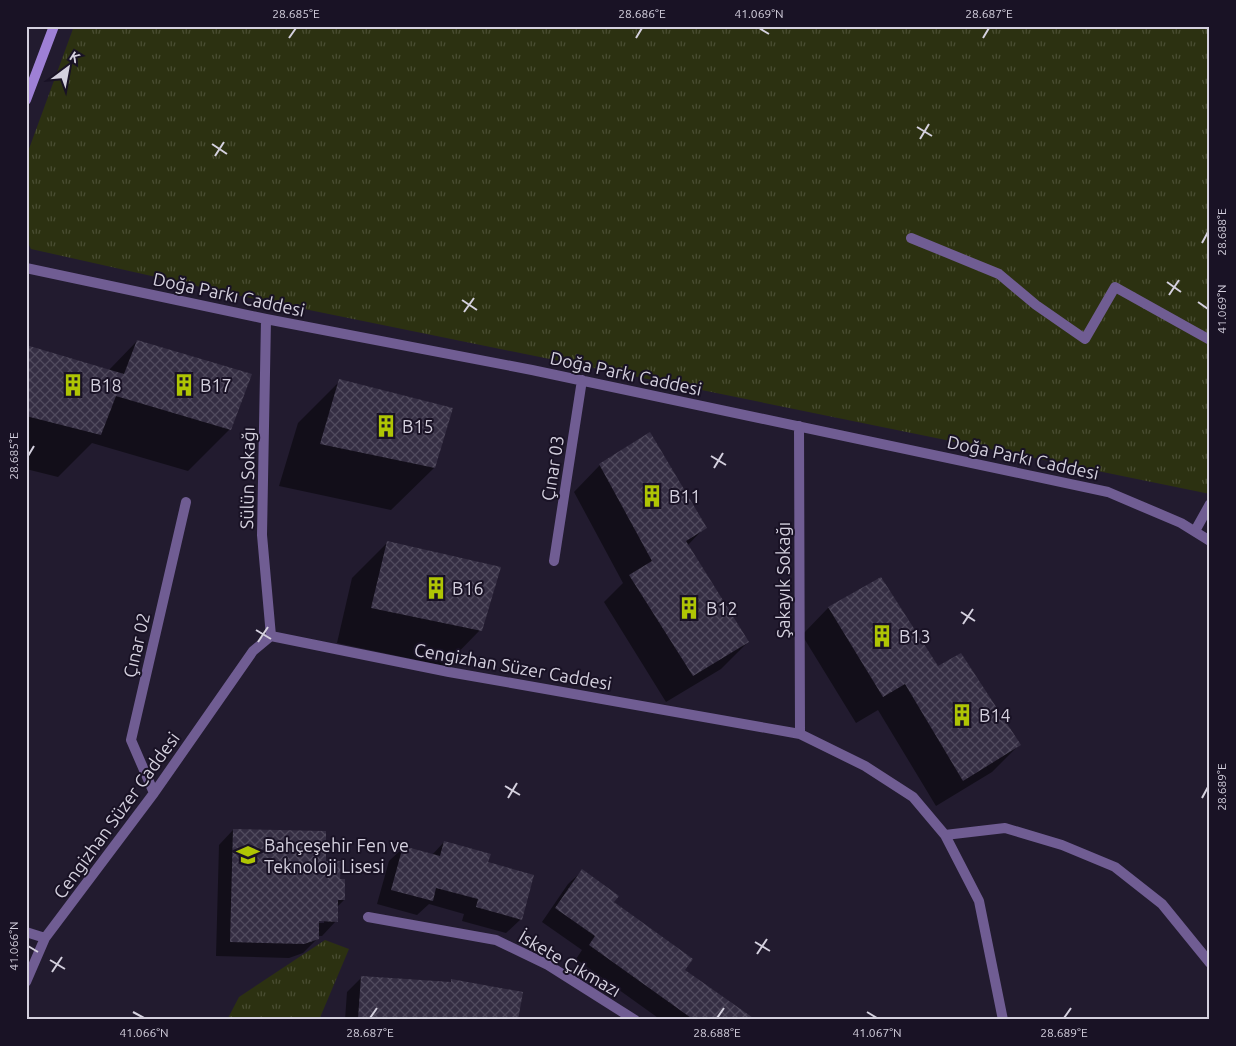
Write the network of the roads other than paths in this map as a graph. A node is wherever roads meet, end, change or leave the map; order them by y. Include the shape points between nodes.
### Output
1 (54, 26) edge
2 (26, 100) edge
3 (911, 238) dead end
4 (26, 268) edge
5 (266, 319) junction
6 (1210, 340) edge
7 (582, 380) junction
8 (799, 426) junction
9 (186, 502) dead end
10 (1210, 504) edge
11 (1194, 531) junction
12 (1210, 541) edge
13 (554, 561) dead end
14 (271, 636) junction
15 (800, 734) junction
16 (154, 793) junction
17 (945, 835) junction
18 (368, 917) dead end
19 (26, 932) edge
20 (45, 938) junction
21 (1210, 963) edge
22 (26, 982) edge
23 (635, 1020) edge
24 (1003, 1020) edge

1 - 2 main road
3 - 6 street via 999,274 1085,339 1115,287
4 - 5 street, Doğa Parkı Caddesi
5 - 7 street, Doğa Parkı Caddesi
5 - 14 street, Sülün Sokağı via 262,534
7 - 8 street, Doğa Parkı Caddesi
7 - 13 street, Çınar 03
8 - 11 street, Doğa Parkı Caddesi via 1108,492
8 - 15 street, Şakayık Sokağı
9 - 16 street, Çınar 02 via 131,740
10 - 11 street
11 - 12 street, Doğa Parkı Caddesi
14 - 15 street, Cengizhan Süzer Caddesi via 450,672
14 - 16 street, Cengizhan Süzer Caddesi via 252,651
15 - 17 street, Cengizhan Süzer Caddesi via 865,766 913,797
16 - 20 street, Cengizhan Süzer Caddesi
17 - 21 street via 1005,828 1062,845 1115,867 1162,904
17 - 24 street, Cengizhan Süzer Caddesi via 979,901
18 - 23 street, İskete Çıkmazı via 496,940 548,965
19 - 20 street
20 - 22 street, Cengizhan Süzer Caddesi

